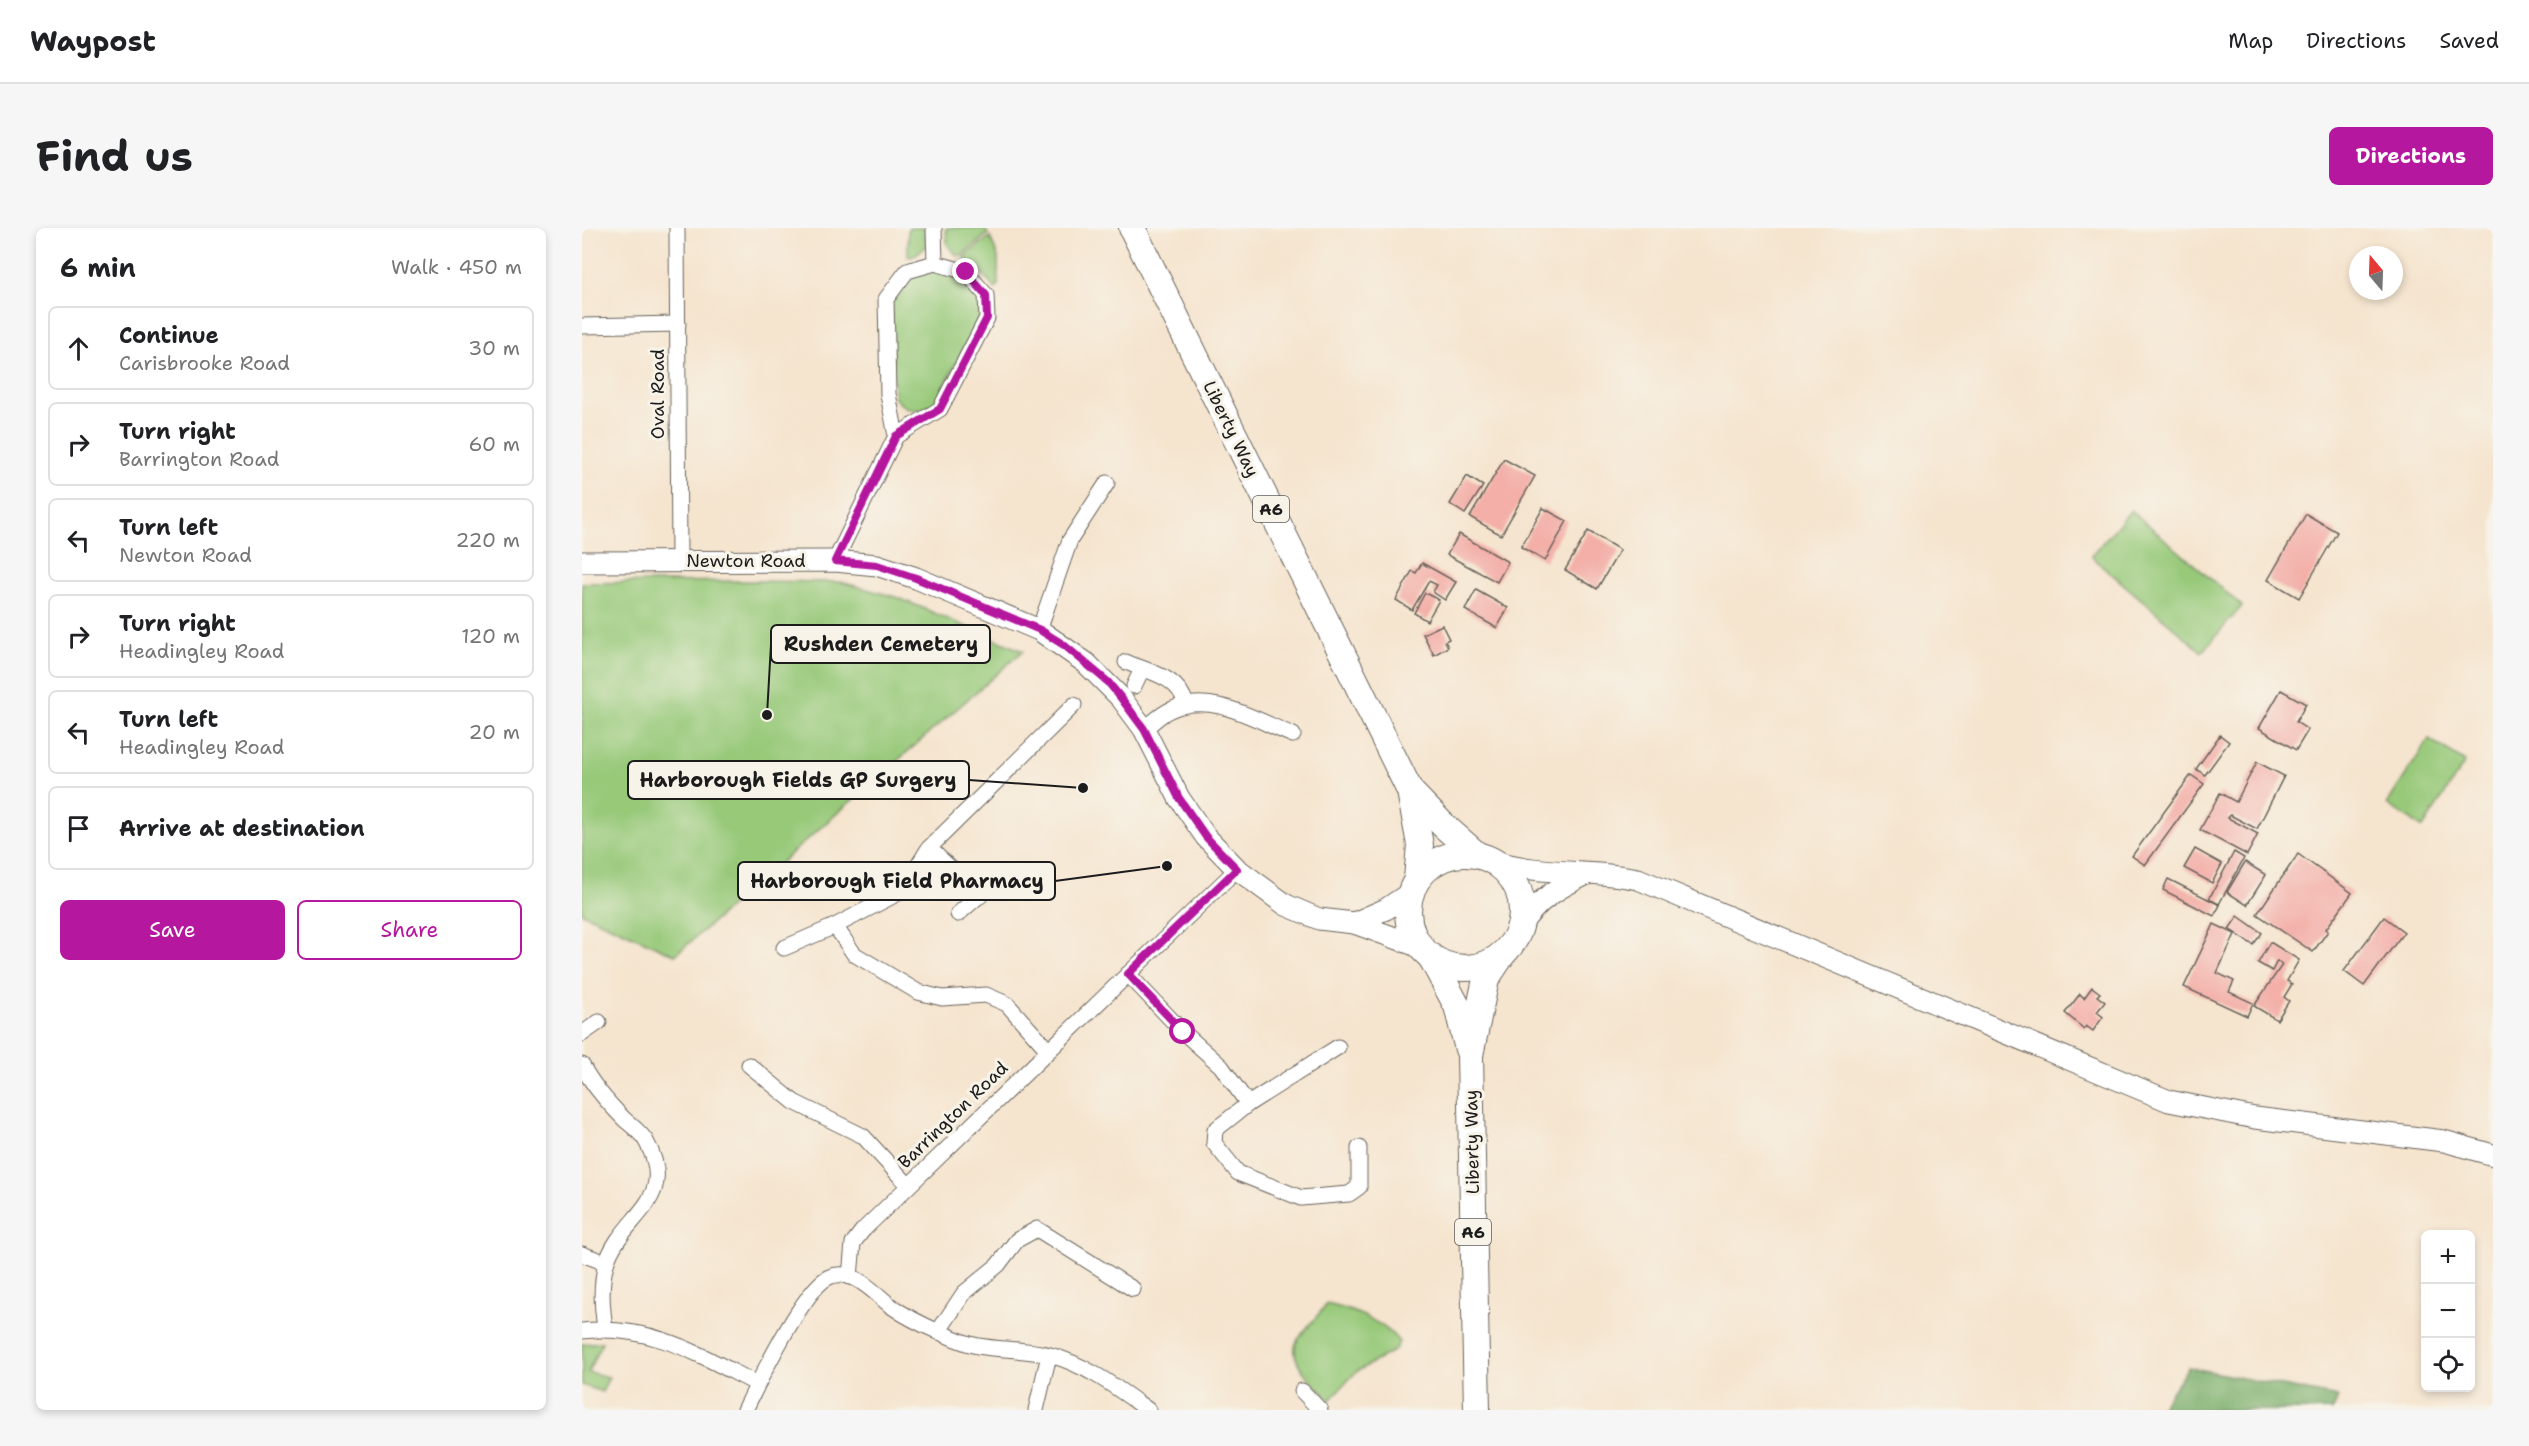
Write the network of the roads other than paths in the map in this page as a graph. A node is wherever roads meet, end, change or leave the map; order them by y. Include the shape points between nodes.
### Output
1 (677, 228) edge
2 (934, 228) edge
3 (1132, 228) edge
4 (935, 263) junction
5 (678, 324) junction
6 (582, 326) edge
7 (896, 436) junction
8 (1107, 483) dead end
9 (679, 561) junction
10 (835, 561) junction
11 (582, 562) edge
12 (1040, 630) junction
13 (1126, 662) dead end
14 (1142, 669) junction
15 (1134, 686) dead end
16 (1185, 704) junction
17 (1074, 705) dead end
18 (1144, 729) junction
19 (1293, 735) dead end
20 (1410, 791) junction
21 (929, 848) junction
22 (1484, 857) junction
23 (1237, 869) junction
24 (1587, 873) junction
25 (999, 878) dead end
26 (1414, 886) junction
27 (980, 896) junction
28 (958, 914) dead end
29 (1354, 923) junction
30 (835, 926) junction
31 (1520, 926) junction
32 (784, 948) dead end
33 (1426, 952) junction
34 (1502, 955) junction
35 (1128, 974) junction
36 (599, 1022) dead end
37 (582, 1034) edge
38 (1338, 1047) dead end
39 (1048, 1050) junction
40 (1470, 1055) junction
41 (582, 1065) edge
42 (749, 1065) dead end
43 (1248, 1104) junction
44 (1359, 1148) dead end
45 (2493, 1155) edge
46 (908, 1185) junction
47 (582, 1254) edge
48 (606, 1263) junction
49 (850, 1277) junction
50 (1133, 1289) dead end
51 (605, 1329) junction
52 (582, 1331) edge
53 (939, 1332) junction
54 (1049, 1355) junction
55 (757, 1384) junction
56 (1302, 1391) dead end
57 (745, 1410) edge
58 (1036, 1410) edge
59 (1148, 1410) edge
60 (1320, 1410) edge
61 (1477, 1410) edge

1 - 5 street, Oval Road
2 - 4 street
3 - 20 highway, Liberty Way / A6
4 - 7 street via 907,271 886,299 888,394
4 - 7 street via 966,272 986,295 987,318 940,409
5 - 6 street
5 - 9 street, Oval Road
7 - 10 street
8 - 12 street via 1070,540
9 - 10 street, Newton Road
9 - 11 street, Newton Road
10 - 12 street, Newton Road via 877,565 916,578
12 - 18 street, Newton Road via 1108,682
13 - 14 street
14 - 15 street
14 - 16 street via 1177,686
16 - 18 street
16 - 19 street via 1220,705
17 - 21 street
18 - 23 street, Newton Road via 1179,798 1206,837
20 - 22 highway, Liberty Way / A6 via 1444,826
20 - 26 highway, Liberty Way / A6 via 1420,845
21 - 27 street
21 - 30 street via 902,891
22 - 24 street via 1531,870
22 - 26 highway via 1464,853 1437,861
22 - 31 highway via 1504,869 1514,881 1520,895
23 - 29 street, Newton Road via 1286,905 1319,919
23 - 35 street, Barrington Road
24 - 31 street via 1543,899
24 - 45 street via 1619,875 1665,889 2169,1101 2255,1118 2444,1141
25 - 27 street
26 - 29 street via 1386,909
26 - 33 highway via 1408,921
27 - 28 street
29 - 33 street, Newton Road
30 - 32 street
30 - 39 street via 855,954 918,992 942,998 986,995 1007,1004
31 - 34 highway
33 - 34 highway via 1448,965 1466,968
33 - 40 highway, Liberty Way / A6 via 1457,1006
34 - 40 highway, Liberty Way / A6 via 1486,979
35 - 39 street, Barrington Road
35 - 43 street via 1221,1066
36 - 37 street
38 - 43 street
39 - 46 street, Barrington Road
40 - 61 highway, Liberty Way / A6
41 - 48 street via 588,1077 647,1142 657,1173 652,1199 626,1227
42 - 46 street via 794,1102 863,1136
43 - 44 street via 1215,1130 1214,1143 1238,1173 1301,1198 1349,1194 1359,1187
46 - 49 street, Barrington Road via 853,1243
47 - 48 street
48 - 51 street via 601,1299
49 - 53 street
49 - 55 street via 827,1278 815,1288
50 - 53 street via 1037,1230 1017,1240 998,1265 964,1293
51 - 52 street
51 - 55 street via 649,1334 673,1342
53 - 54 street via 975,1346
54 - 58 street
54 - 59 street via 1098,1375
55 - 57 street
56 - 60 street

